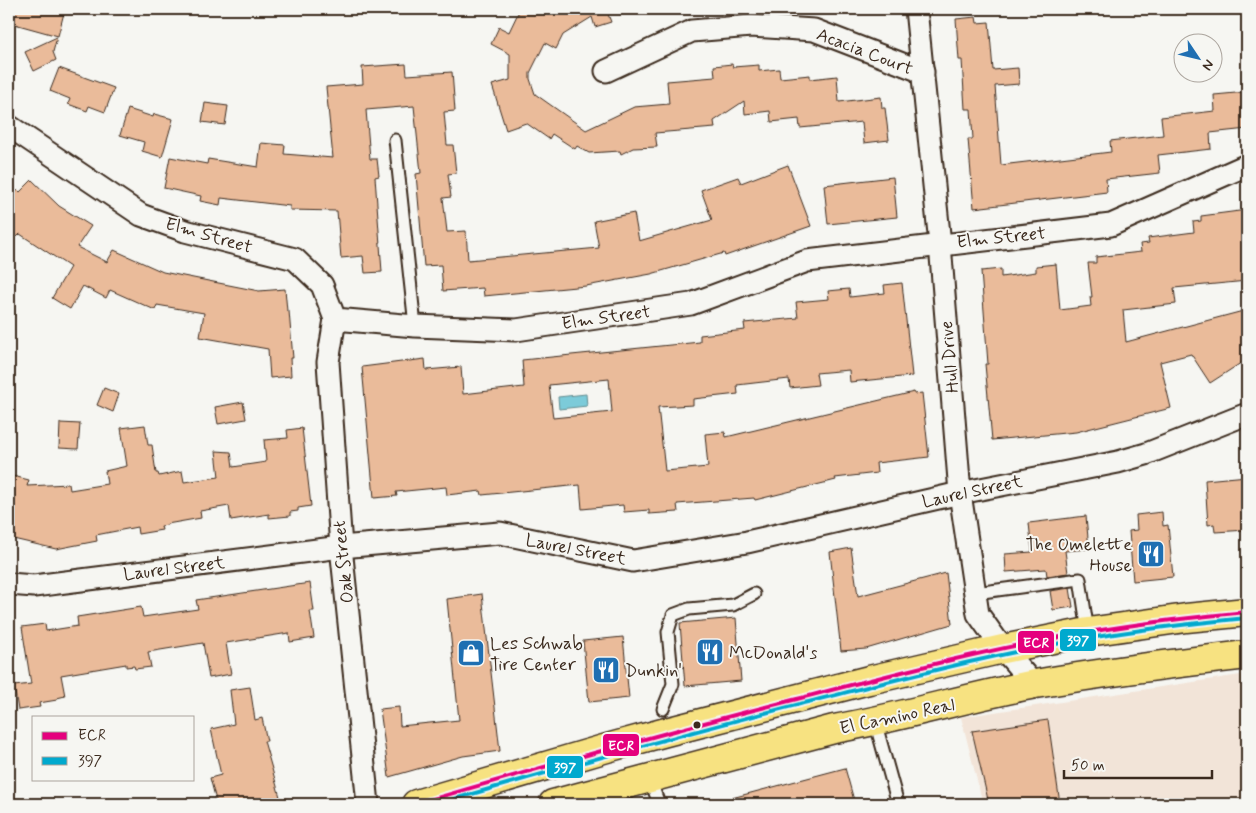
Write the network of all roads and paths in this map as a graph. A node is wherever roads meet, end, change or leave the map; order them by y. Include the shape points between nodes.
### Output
1 (916, 9) edge
2 (606, 71) dead end
3 (923, 72) junction
4 (9, 126) edge
5 (395, 140) dead end
6 (1247, 165) edge
7 (940, 244) junction
8 (336, 319) junction
9 (415, 326) junction
10 (1247, 414) edge
11 (960, 493) junction
12 (341, 547) junction
13 (9, 584) edge
14 (975, 593) junction
15 (754, 594) dead end
16 (1247, 612) edge
17 (1088, 632) junction
18 (1003, 649) junction
19 (1247, 655) edge
20 (1034, 685) junction
21 (663, 709) dead end
22 (875, 722) junction
23 (650, 779) junction
24 (368, 804) edge
25 (416, 804) edge
26 (553, 804) edge
27 (660, 804) edge
28 (898, 804) edge

1 - 3 street, Hull Drive
2 - 3 street, Acacia Court via 692,31 751,26 814,30
3 - 7 street, Hull Drive
4 - 8 street, Elm Street via 141,215 185,231 295,259 322,285
5 - 9 lane
6 - 7 street, Elm Street via 1111,225
7 - 9 street, Elm Street via 807,261 692,304 516,330
7 - 11 street, Hull Drive
8 - 9 street, Elm Street
8 - 12 street, Oak Street via 328,362
10 - 11 street, Laurel Street via 1118,462
11 - 12 street, Laurel Street via 746,542 633,561 500,533
11 - 14 street, Hull Drive
12 - 13 street, Laurel Street via 34,586
12 - 24 street, Oak Street
14 - 17 lane via 1080,580
14 - 18 street, Hull Drive via 978,614
15 - 21 lane via 733,605 689,609 674,615 668,632 673,684
16 - 17 main road
17 - 18 main road
18 - 20 street, Hull Drive
18 - 25 main road via 632,741
19 - 20 main road, El Camino Real
20 - 22 main road, El Camino Real
22 - 23 main road, El Camino Real via 834,729
22 - 28 lane
23 - 26 main road, El Camino Real
23 - 27 lane

